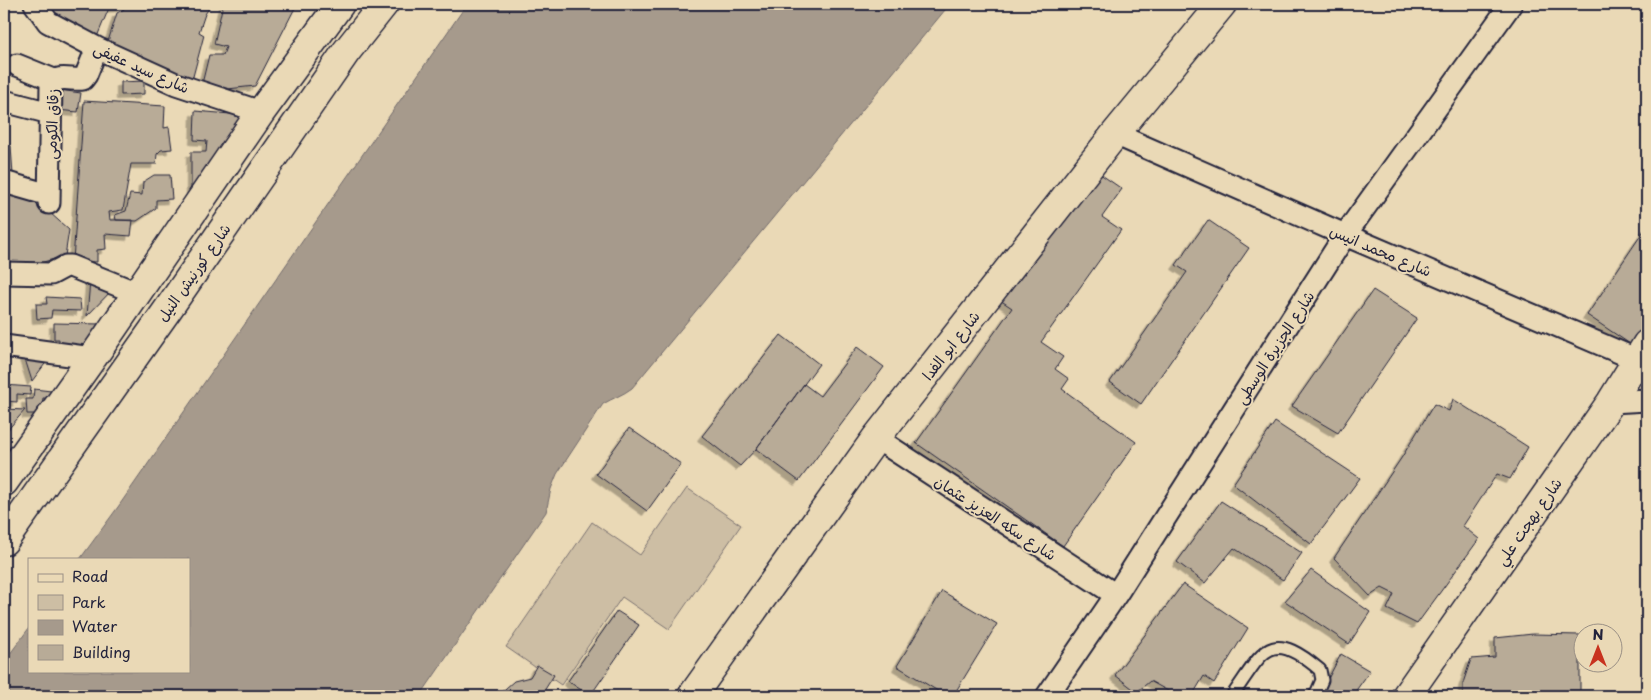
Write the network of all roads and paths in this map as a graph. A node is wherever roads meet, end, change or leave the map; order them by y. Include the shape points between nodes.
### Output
1 (35, 4) edge
2 (340, 4) edge
3 (384, 4) edge
4 (1222, 4) edge
5 (1511, 4) edge
6 (97, 48) junction
7 (17, 65) dead end
8 (54, 80) junction
9 (4, 101) edge
10 (50, 112) junction
11 (261, 112) junction
12 (1115, 134) junction
13 (4, 182) edge
14 (1346, 235) junction
15 (4, 273) edge
16 (137, 293) junction
17 (4, 346) edge
18 (1644, 356) edge
19 (92, 358) junction
20 (1647, 400) edge
21 (1611, 402) junction
22 (876, 438) junction
23 (4, 482) edge
24 (4, 541) edge
25 (1116, 595) junction
26 (692, 696) edge
27 (1047, 696) edge
28 (1232, 696) edge
29 (1315, 696) edge
30 (1406, 696) edge

1 - 6 street, شارع سيد عفيفى via 48,22
2 - 11 street
3 - 24 street, شارع كورنيش النيل via 346,52
4 - 12 street, شارع ابو الفدا
5 - 14 street, شارع الجزيرة الوسطى
6 - 8 street, زقاق الكومى via 83,79
6 - 11 street, شارع سيد عفيفى via 176,84
7 - 8 street
8 - 10 street, زقاق الكومى
9 - 10 street
10 - 13 street, زقاق الكومى via 49,199
11 - 16 street
12 - 14 street, شارع محمد انيس
12 - 22 street, شارع ابو الفدا
14 - 18 street, شارع محمد انيس
14 - 25 street, شارع الجزيرة الوسطى
15 - 16 street via 51,274 70,266
16 - 19 street
17 - 19 street
18 - 21 street, شارع بهجت علي
19 - 23 street
20 - 21 street
21 - 30 street, شارع بهجت علي
22 - 25 street, شارع سكه العزيز عثمان
22 - 26 street, شارع ابو الفدا
25 - 27 street, شارع الجزيرة الوسطى
28 - 29 lane via 1262,654 1281,646 1320,670 1322,680

